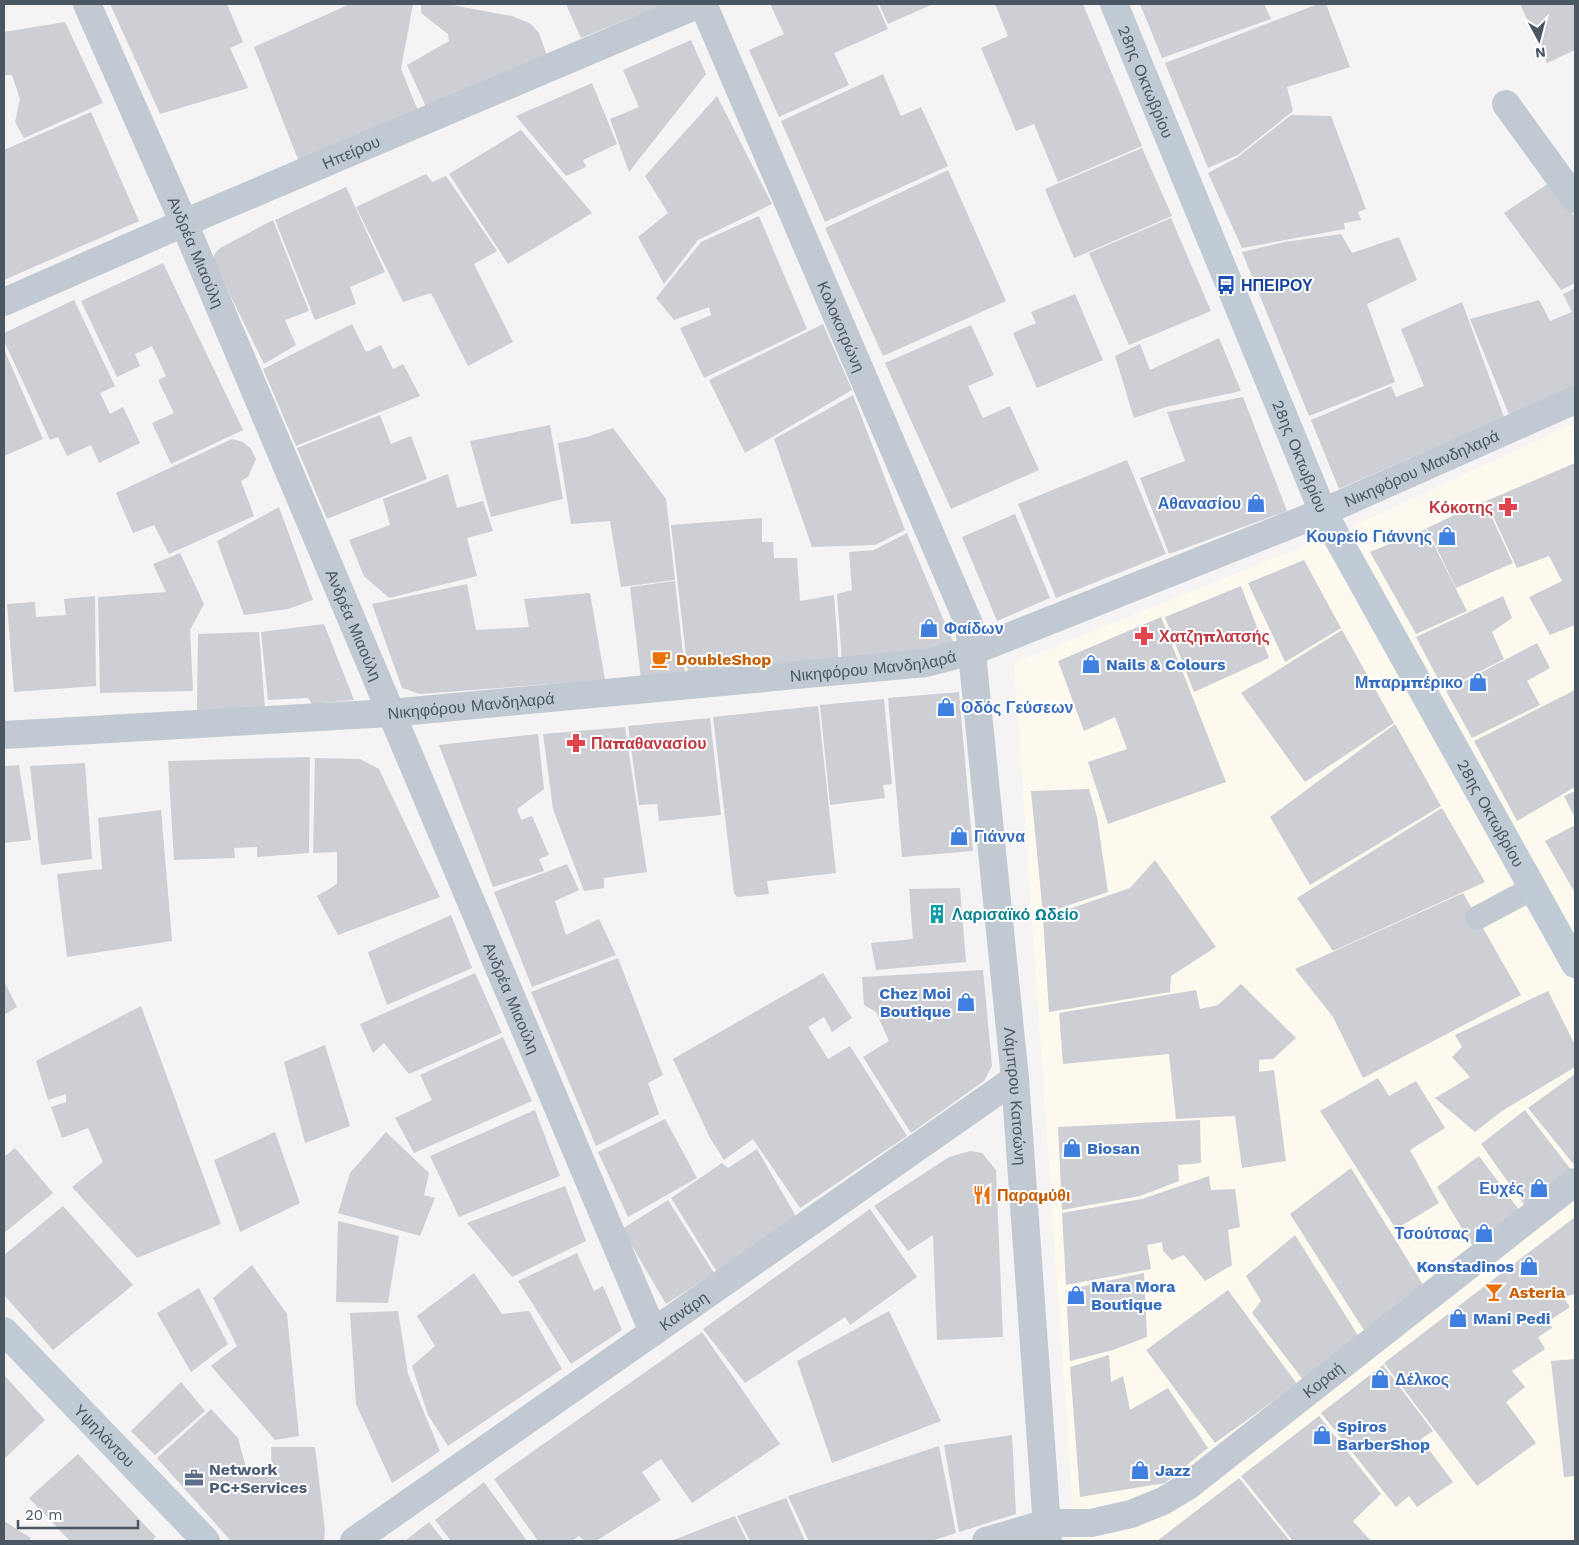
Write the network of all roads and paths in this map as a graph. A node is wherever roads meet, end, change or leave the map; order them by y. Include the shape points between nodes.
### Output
1 (87, 4) edge
2 (699, 4) edge
3 (703, 4) edge
4 (1114, 4) edge
5 (1506, 104) dead end
6 (1575, 199) edge
7 (184, 222) junction
8 (4, 302) edge
9 (1575, 400) edge
10 (1323, 512) junction
11 (973, 651) junction
12 (390, 713) junction
13 (4, 735) edge
14 (1533, 888) junction
15 (1477, 918) dead end
16 (1575, 964) edge
17 (1015, 1079) junction
18 (1575, 1182) edge
19 (4, 1331) edge
20 (653, 1332) junction
21 (1047, 1532) edge
22 (206, 1541) edge
23 (354, 1541) edge
24 (986, 1541) edge

1 - 7 street, Ανδρέα Μιαούλη
2 - 7 street, Ηπείρου
3 - 11 street, Κολοκοτρώνη via 969,624
4 - 10 main road, 28ης Οκτωβρίου
5 - 6 street
7 - 8 street, Ηπείρου
7 - 12 street, Ανδρέα Μιαούλη
9 - 10 street, Νικηφόρου Μανδηλαρά
10 - 11 street, Νικηφόρου Μανδηλαρά
10 - 14 main road, 28ης Οκτωβρίου
11 - 12 street, Νικηφόρου Μανδηλαρά via 926,663
11 - 17 street, Λάμπρου Κατσώνη
12 - 13 street, Νικηφόρου Μανδηλαρά
12 - 20 street, Ανδρέα Μιαούλη
14 - 15 lane
14 - 16 main road, 28ης Οκτωβρίου
17 - 20 street, Κανάρη
17 - 21 street, Λάμπρου Κατσώνη
18 - 21 street, Κοραή via 1188,1486 1131,1514
19 - 22 main road, Υψηλάντου
20 - 23 street, Κανάρη
21 - 24 street, Κοραή

